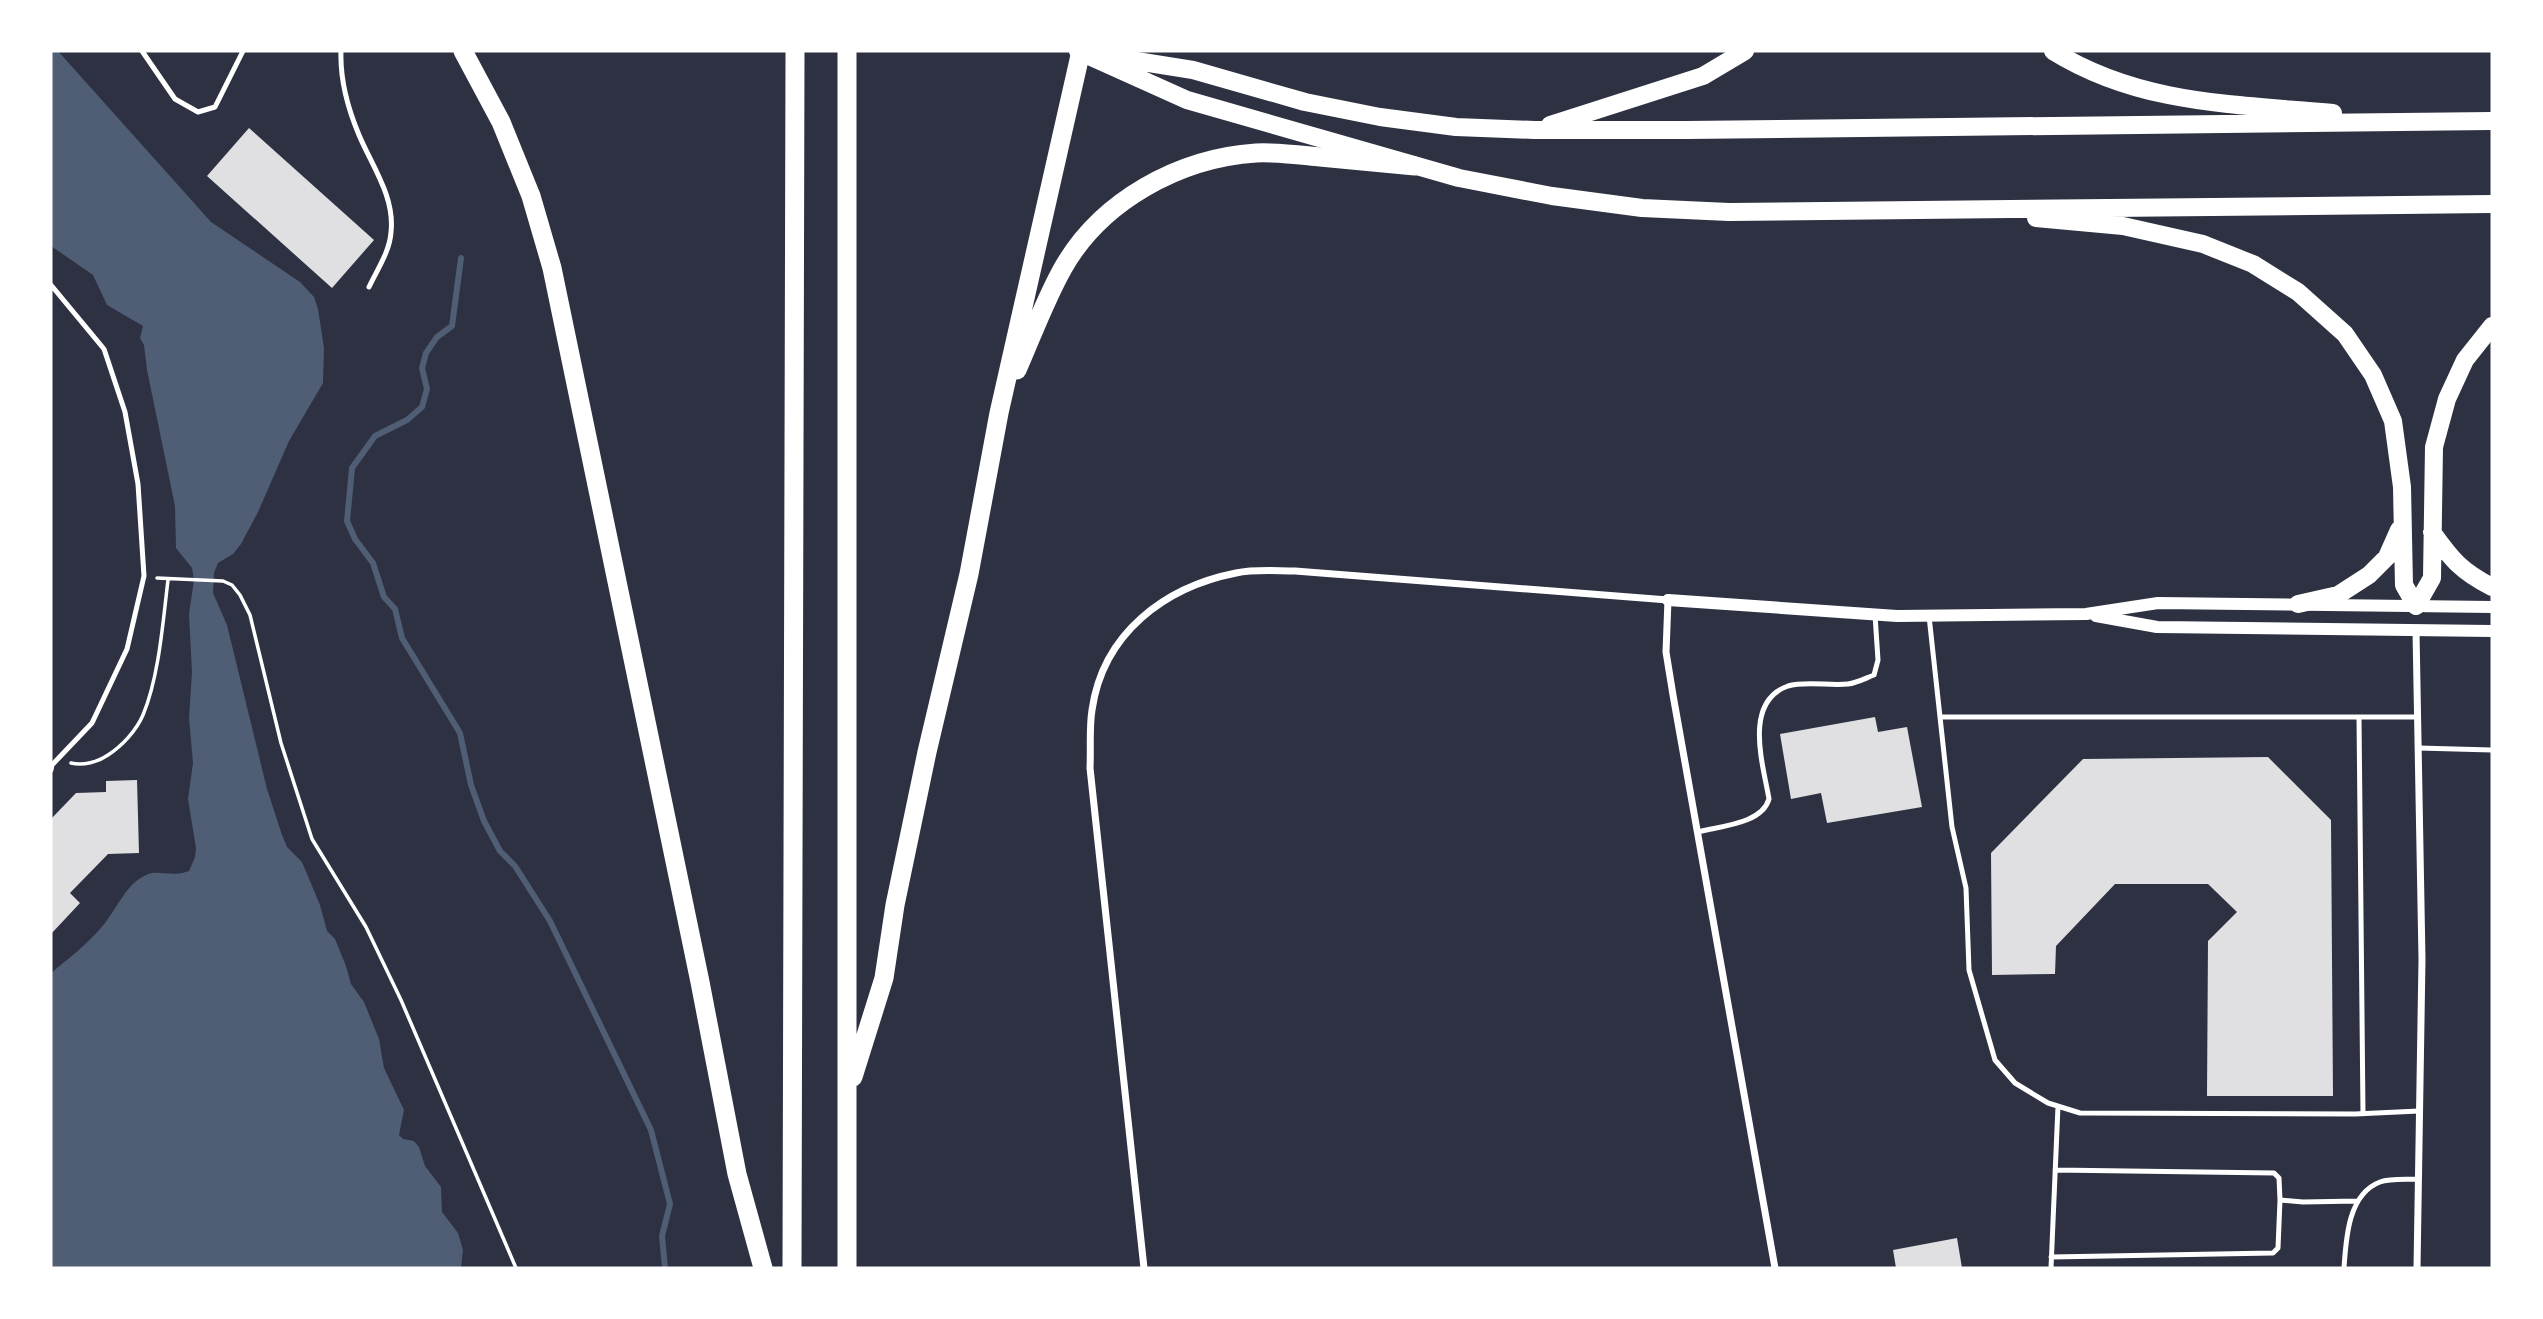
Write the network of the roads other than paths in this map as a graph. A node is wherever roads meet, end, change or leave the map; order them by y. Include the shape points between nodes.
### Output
1 (142, 51) edge
2 (243, 51) edge
3 (341, 51) edge
4 (463, 51) edge
5 (795, 51) edge
6 (847, 51) edge
7 (1080, 51) edge
8 (1745, 51) edge
9 (2053, 51) edge
10 (2492, 121) edge
11 (2424, 122) junction
12 (1534, 130) junction
13 (1415, 166) junction
14 (2492, 204) edge
15 (1938, 209) junction
16 (51, 285) edge
17 (369, 287) dead end
18 (2492, 326) edge
19 (999, 413) junction
20 (2402, 523) junction
21 (2432, 532) junction
22 (2492, 587) edge
23 (1668, 600) junction
24 (2298, 604) junction
25 (2416, 606) junction
26 (2492, 607) edge
27 (2086, 614) junction
28 (1875, 615) junction
29 (1929, 616) junction
30 (2416, 631) junction
31 (2492, 631) edge
32 (1940, 717) junction
33 (2359, 717) junction
34 (2418, 717) junction
35 (2418, 748) junction
36 (2492, 750) edge
37 (51, 766) edge
38 (1698, 832) junction
39 (848, 1095) junction
40 (2058, 1107) junction
41 (2419, 1111) junction
42 (2363, 1114) junction
43 (2055, 1170) junction
44 (2419, 1179) junction
45 (2280, 1200) junction
46 (2358, 1202) junction
47 (2051, 1256) junction
48 (763, 1268) edge
49 (792, 1268) edge
50 (846, 1268) edge
51 (1144, 1268) edge
52 (1775, 1268) edge
53 (2051, 1268) edge
54 (2344, 1268) edge
55 (2417, 1268) edge

1 - 2 lane via 175,99 198,112 215,107
3 - 17 lane via 347,100 390,211 391,233
4 - 48 highway via 501,122 531,196 552,268 737,1174
5 - 49 highway
6 - 39 highway
7 - 12 main road via 1193,70 1305,102 1380,117 1456,127
7 - 13 main road via 1186,100
7 - 19 highway
8 - 12 main road via 1703,76
9 - 11 main road via 2115,81 2199,102
10 - 11 main road
11 - 12 main road
13 - 15 main road via 1552,196 1642,208 1729,212
13 - 19 highway via 1258,153 1195,164 1140,190 1107,214 1064,267
14 - 15 main road
15 - 20 main road via 2123,226 2203,244 2253,264 2298,292 2345,334 2373,375 2393,421
16 - 37 lane via 104,349 125,412 138,484 144,576 127,649 92,723
18 - 21 main road via 2465,360 2446,399 2434,447
19 - 39 highway via 970,575 927,752 884,978
20 - 24 main road via 2387,557 2369,575 2339,595
20 - 25 main road via 2404,585
21 - 22 main road via 2454,563
21 - 25 main road via 2432,578
23 - 28 street
23 - 38 street via 1666,652
23 - 51 street via 1295,571 1238,572 1180,590 1135,621 1106,660 1092,709 1090,768
24 - 25 street
24 - 27 street via 2158,603
25 - 26 street
25 - 30 street
27 - 29 street
27 - 30 street via 2157,628
28 - 29 street
28 - 38 lane via 1878,660 1874,675 1851,684 1789,686 1768,700 1759,741 1767,807 1743,821
29 - 32 lane
30 - 31 street
30 - 34 street
32 - 33 lane
32 - 40 lane via 1952,827 1966,888 1969,970 1996,1060 2015,1083
33 - 34 lane
33 - 42 lane
34 - 35 street
35 - 36 lane
35 - 41 street
38 - 52 street
39 - 50 highway
40 - 42 lane via 2080,1113
40 - 43 lane
41 - 42 lane
41 - 44 street
43 - 45 lane via 2274,1173 2279,1178
43 - 47 lane
44 - 46 lane via 2380,1182
44 - 55 street
45 - 46 lane
45 - 47 lane via 2278,1248 2273,1253
46 - 54 lane
47 - 53 lane

